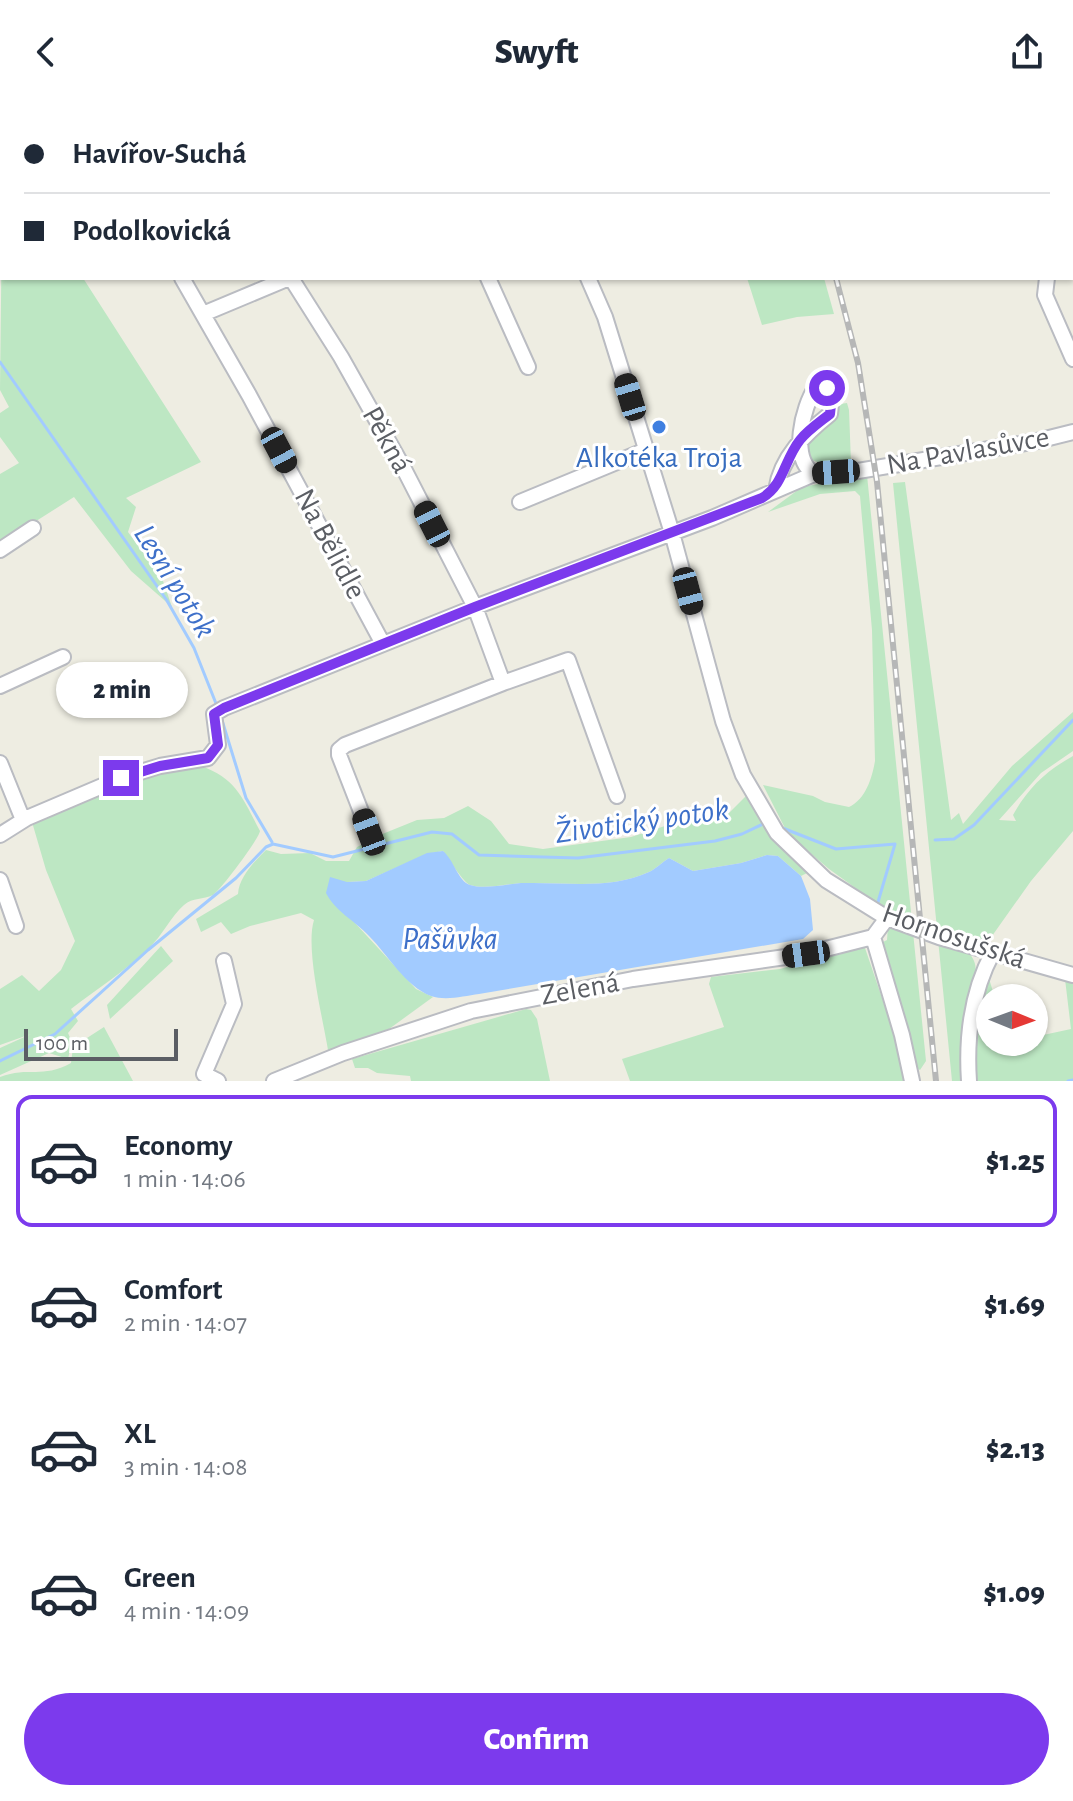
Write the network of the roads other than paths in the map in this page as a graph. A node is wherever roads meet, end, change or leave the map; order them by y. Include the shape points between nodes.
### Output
1 (183, 280) edge
2 (285, 280) edge
3 (291, 280) edge
4 (489, 280) edge
5 (589, 280) edge
6 (1047, 280) edge
7 (203, 314) junction
8 (1073, 359) edge
9 (528, 367) dead end
10 (1073, 432) edge
11 (646, 450) junction
12 (814, 474) junction
13 (776, 490) junction
14 (520, 502) dead end
15 (33, 528) dead end
16 (672, 533) junction
17 (2, 545) edge
18 (475, 607) junction
19 (383, 644) junction
20 (63, 657) dead end
21 (503, 683) junction
22 (0, 686) edge
23 (0, 763) edge
24 (617, 796) dead end
25 (27, 818) junction
26 (369, 832) dead end
27 (0, 835) edge
28 (0, 880) edge
29 (887, 918) junction
30 (16, 926) dead end
31 (873, 937) junction
32 (993, 952) junction
33 (224, 961) dead end
34 (1073, 975) edge
35 (203, 1077) edge
36 (218, 1081) edge
37 (274, 1081) edge
38 (912, 1081) edge
39 (969, 1081) edge

1 - 7 street, Na Bělidle
2 - 7 street
3 - 18 street, Pěkná via 341,357
4 - 9 street
5 - 11 street, Hornosušská
6 - 8 street via 1045,295
7 - 19 street, Na Bělidle
10 - 12 street, Na Pavlasůvce via 858,471
11 - 14 street
11 - 16 street, Hornosušská
12 - 13 street, Na Pavlasůvce
12 - 13 street via 802,458 801,438
13 - 16 street
15 - 17 street
16 - 18 street
16 - 29 street, Hornosušská via 743,775 777,833 826,880
18 - 19 street
18 - 21 street, Pěkná
19 - 25 street via 220,710 218,745 208,758 121,778
20 - 22 street
21 - 24 street via 568,660
21 - 26 street via 339,750
23 - 25 street via 21,815
25 - 27 street
28 - 30 street
29 - 31 street
29 - 32 street, Hornosušská
31 - 37 street, Zelená via 806,954 633,979 471,1011
31 - 38 street
32 - 34 street, Hornosušská
32 - 39 street via 974,1003
33 - 35 street via 234,1004
35 - 36 street

